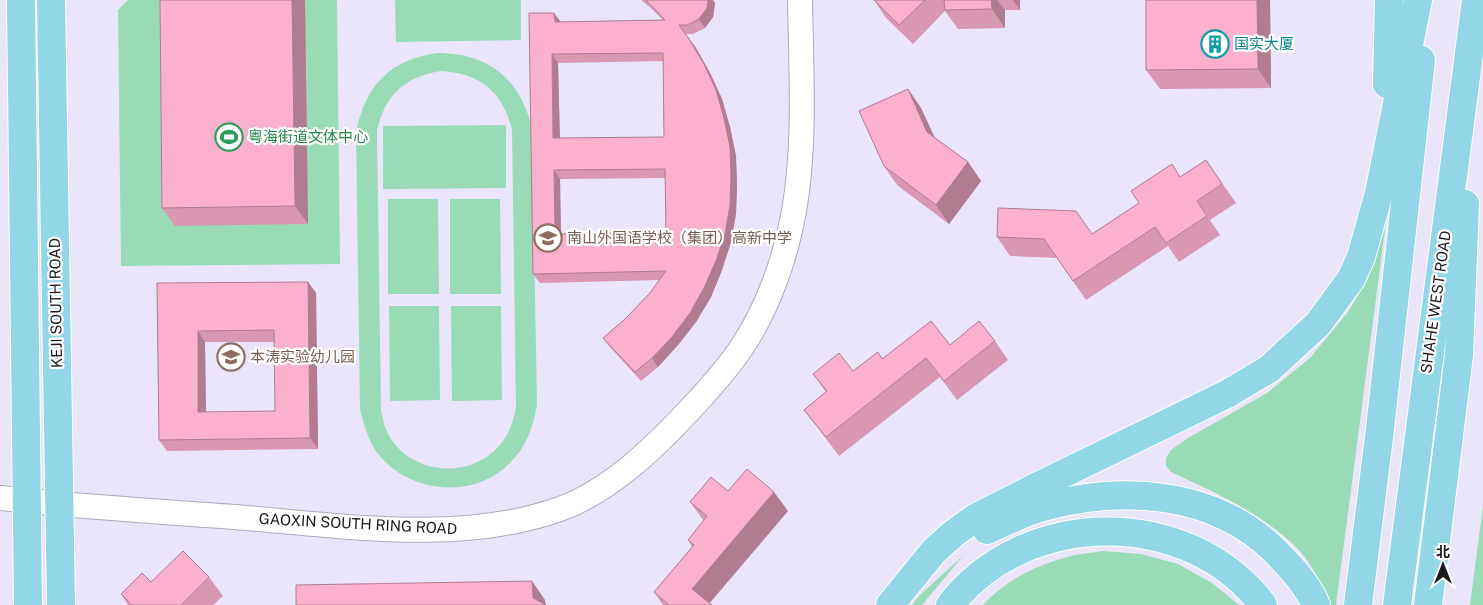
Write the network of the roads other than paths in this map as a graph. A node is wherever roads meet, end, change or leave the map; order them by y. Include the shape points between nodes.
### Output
1 (20, 0) edge
2 (51, 0) edge
3 (800, 0) edge
4 (1389, 0) edge
5 (1418, 0) edge
6 (1426, 0) edge
7 (1476, 0) edge
8 (1467, 69) junction
9 (1379, 193) junction
10 (1038, 497) junction
11 (0, 498) edge
12 (27, 501) junction
13 (59, 503) junction
14 (954, 600) edge
15 (28, 605) edge
16 (60, 605) edge
17 (890, 605) edge
18 (1263, 605) edge
19 (1316, 605) edge
20 (1358, 605) edge
21 (1397, 605) edge
22 (1428, 605) edge

1 - 12 main road, KEJI SOUTH ROAD
2 - 13 main road, KEJI SOUTH ROAD
3 - 13 street, GAOXIN SOUTH RING ROAD via 801,116 794,212 769,297 743,346 715,383 674,427 621,475 585,498 560,509 504,524 463,530 351,526
4 - 9 main road via 1388,75
5 - 9 main road
6 - 20 main road
7 - 8 main road, SHAHE WEST ROAD
8 - 21 main road, SHAHE WEST ROAD
8 - 22 main road via 1461,323
9 - 10 main road via 1361,257 1338,298 1318,324 1269,369
10 - 17 main road via 975,518 934,551
10 - 19 main road via 1130,495 1178,499 1221,513 1261,537 1290,566
11 - 12 street, GAOXIN SOUTH RING ROAD
12 - 13 street, GAOXIN SOUTH RING ROAD
12 - 15 main road, KEJI SOUTH ROAD
13 - 16 main road, KEJI SOUTH ROAD
14 - 18 main road via 982,573 1012,554 1068,534 1110,530 1175,542 1206,556 1234,576

